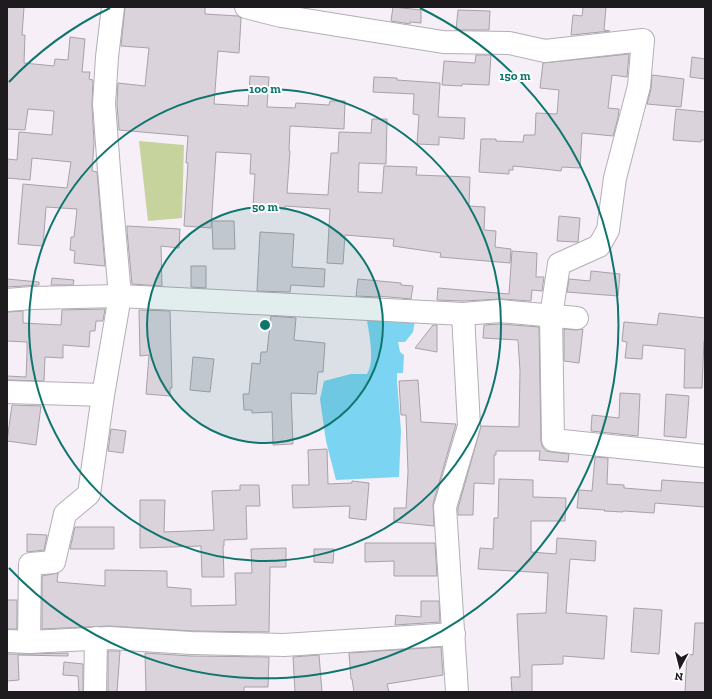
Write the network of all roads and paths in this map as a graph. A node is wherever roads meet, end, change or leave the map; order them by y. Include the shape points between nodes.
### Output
1 (113, 7) edge
2 (246, 7) edge
3 (120, 296) junction
4 (7, 300) edge
5 (463, 314) junction
6 (551, 316) junction
7 (577, 318) dead end
8 (7, 392) edge
9 (103, 395) junction
10 (705, 456) edge
11 (454, 634) junction
12 (96, 638) junction
13 (7, 641) edge
14 (29, 642) junction
15 (95, 692) edge
16 (457, 692) edge

1 - 3 street via 104,104
2 - 6 street via 281,16 443,42 509,43 545,51 644,40 639,86 615,178 608,230 598,246 559,264
3 - 4 street
3 - 5 street
3 - 9 street
5 - 6 street via 500,312
5 - 11 street via 469,426 446,507
6 - 7 street
6 - 10 street via 553,440
8 - 9 street
9 - 14 street via 89,494 65,514 54,562 30,564
11 - 12 street via 284,644
11 - 16 street
12 - 14 street
12 - 15 street
13 - 14 street

